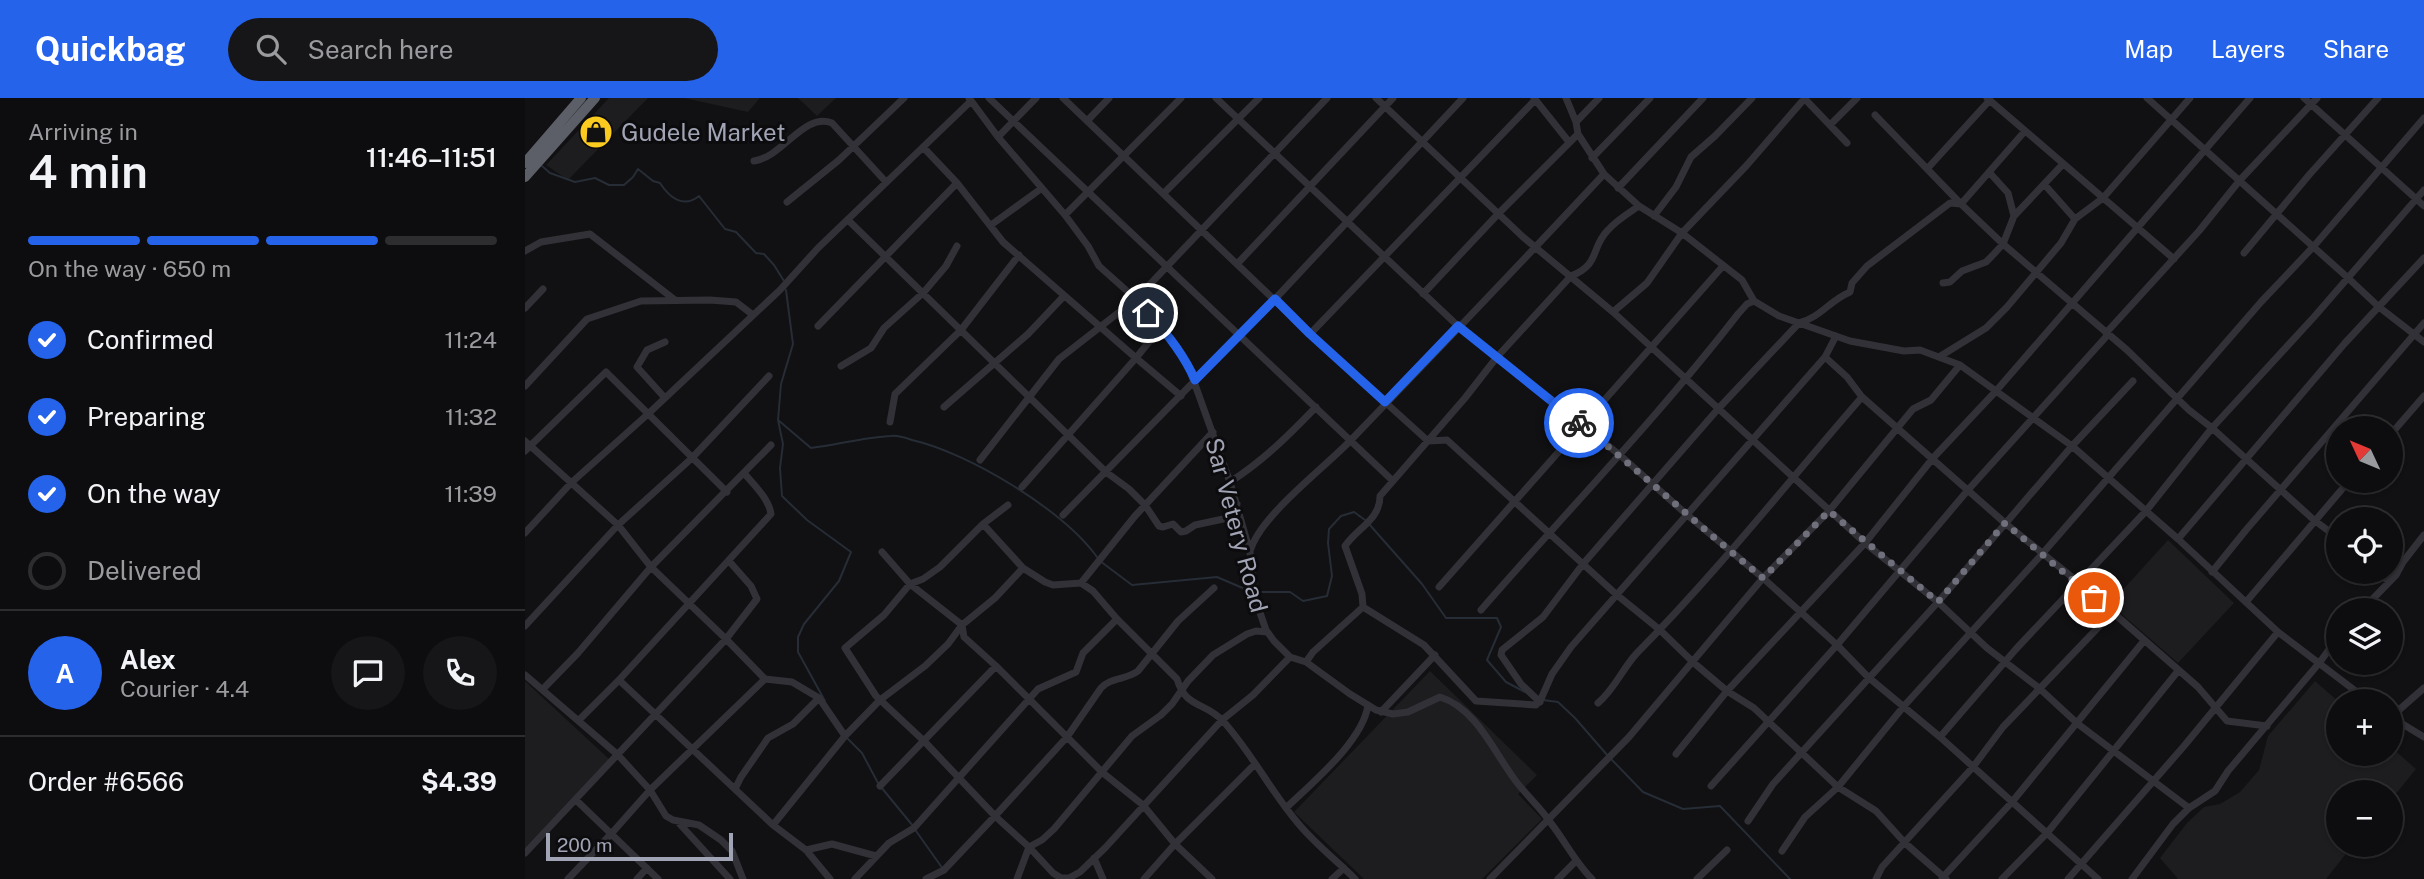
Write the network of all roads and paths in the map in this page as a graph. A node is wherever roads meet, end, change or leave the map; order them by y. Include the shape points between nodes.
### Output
1 (581, 98) edge
2 (595, 98) edge
3 (904, 98) edge
4 (989, 98) edge
5 (1036, 98) edge
6 (1063, 98) edge
7 (1109, 98) edge
8 (1181, 98) edge
9 (1216, 98) edge
10 (1259, 98) edge
11 (1327, 98) edge
12 (1376, 98) edge
13 (1393, 98) edge
14 (1463, 98) edge
15 (1566, 98) edge
16 (1599, 98) edge
17 (1650, 98) edge
18 (1703, 98) edge
19 (1752, 98) edge
20 (1805, 98) edge
21 (1857, 98) edge
22 (2147, 98) edge
23 (2190, 98) edge
24 (2251, 98) edge
25 (2304, 98) edge
26 (2378, 98) edge
27 (1534, 99) edge
28 (1988, 99) edge
29 (970, 100) edge
30 (2314, 101) edge
31 (1386, 106) junction
32 (1875, 115) dead end
33 (2424, 118) edge
34 (1238, 120) junction
35 (2171, 120) junction
36 (1014, 121) junction
37 (1087, 121) junction
38 (1576, 122) junction
39 (1830, 125) junction
40 (2025, 131) junction
41 (1578, 134) junction
42 (2345, 134) junction
43 (998, 137) junction
44 (1421, 142) junction
45 (1569, 142) junction
46 (1847, 143) dead end
47 (853, 146) junction
48 (923, 147) junction
49 (2206, 151) junction
50 (539, 154) junction
51 (1274, 154) junction
52 (1123, 155) junction
53 (1592, 158) junction
54 (754, 161) dead end
55 (525, 163) edge
56 (2063, 164) junction
57 (2381, 167) junction
58 (1927, 169) junction
59 (1989, 172) junction
60 (1604, 174) junction
61 (525, 177) edge
62 (1461, 177) junction
63 (2240, 180) junction
64 (885, 182) junction
65 (957, 183) junction
66 (2043, 184) junction
67 (1310, 186) junction
68 (1042, 188) junction
69 (1618, 188) junction
70 (2424, 190) edge
71 (1088, 191) junction
72 (1164, 193) junction
73 (2103, 198) junction
74 (2416, 199) junction
75 (787, 202) dead end
76 (1961, 204) junction
77 (1639, 206) junction
78 (2424, 206) edge
79 (1499, 213) junction
80 (2278, 214) junction
81 (1065, 215) junction
82 (1654, 216) junction
83 (2014, 216) junction
84 (2075, 219) junction
85 (848, 220) junction
86 (1347, 221) junction
87 (991, 225) junction
88 (1202, 229) junction
89 (2137, 229) junction
90 (1682, 233) junction
91 (2003, 244) junction
92 (957, 246) dead end
93 (2314, 246) junction
94 (1536, 247) junction
95 (525, 251) edge
96 (2244, 253) dead end
97 (1019, 255) junction
98 (887, 256) junction
99 (1384, 257) junction
100 (2424, 258) edge
101 (2174, 259) junction
102 (1238, 263) junction
103 (1723, 266) junction
104 (1167, 267) junction
105 (2036, 274) junction
106 (1571, 276) junction
107 (2347, 276) junction
108 (1943, 283) dead end
109 (543, 289) dead end
110 (924, 292) junction
111 (1423, 293) junction
112 (1064, 296) junction
113 (1136, 299) junction
114 (1275, 299) junction
115 (675, 300) junction
116 (1754, 301) junction
117 (2071, 303) junction
118 (2378, 307) junction
119 (525, 308) edge
120 (1613, 312) junction
121 (753, 315) junction
122 (1799, 323) junction
123 (2424, 323) edge
124 (818, 326) dead end
125 (1458, 326) junction
126 (1098, 327) junction
127 (1161, 327) junction
128 (961, 330) junction
129 (1310, 334) junction
130 (2416, 334) junction
131 (1239, 335) junction
132 (2105, 335) junction
133 (1836, 336) junction
134 (666, 342) dead end
135 (2424, 342) edge
136 (1650, 346) junction
137 (1496, 357) junction
138 (1825, 357) junction
139 (1939, 357) junction
140 (1136, 358) junction
141 (995, 363) junction
142 (1960, 365) junction
143 (841, 366) dead end
144 (769, 376) dead end
145 (1684, 379) junction
146 (1195, 380) junction
147 (2133, 381) dead end
148 (525, 386) edge
149 (1996, 391) junction
150 (1028, 396) junction
151 (1181, 396) junction
152 (2424, 396) edge
153 (1862, 397) junction
154 (665, 398) junction
155 (1385, 402) junction
156 (944, 407) dead end
157 (1316, 408) junction
158 (1718, 408) junction
159 (647, 414) junction
160 (2035, 418) junction
161 (2403, 420) edge
162 (890, 422) dead end
163 (1581, 425) junction
164 (1898, 427) junction
165 (1213, 432) junction
166 (1068, 434) junction
167 (1753, 439) junction
168 (1351, 440) junction
169 (1428, 441) junction
170 (771, 444) dead end
171 (527, 446) edge
172 (2072, 446) junction
173 (1621, 456) junction
174 (692, 458) junction
175 (1933, 458) junction
176 (980, 460) dead end
177 (1107, 472) junction
178 (744, 473) junction
179 (1792, 478) junction
180 (2106, 478) junction
181 (1393, 481) junction
182 (571, 482) junction
183 (1230, 482) junction
184 (1653, 484) junction
185 (1022, 487) dead end
186 (1968, 490) junction
187 (727, 492) junction
188 (2337, 494) edge
189 (1514, 501) junction
190 (1008, 505) dead end
191 (1145, 505) junction
192 (1237, 505) junction
193 (1829, 511) junction
194 (2145, 511) junction
195 (1685, 513) junction
196 (1063, 515) dead end
197 (2314, 520) junction
198 (2005, 523) junction
199 (983, 524) junction
200 (618, 525) junction
201 (2326, 529) edge
202 (525, 533) edge
203 (1548, 533) junction
204 (2424, 536) edge
205 (2178, 539) junction
206 (1865, 543) junction
207 (1731, 551) junction
208 (883, 552) dead end
209 (1250, 552) junction
210 (2043, 553) junction
211 (729, 561) junction
212 (2403, 562) edge
213 (1583, 564) junction
214 (650, 568) junction
215 (1023, 568) junction
216 (1900, 571) junction
217 (2212, 572) junction
218 (1763, 578) junction
219 (2078, 582) junction
220 (1080, 583) junction
221 (910, 584) junction
222 (2386, 584) edge
223 (1440, 587) dead end
224 (1213, 588) dead end
225 (1617, 595) junction
226 (2373, 598) edge
227 (2246, 601) junction
228 (1938, 602) junction
229 (690, 603) junction
230 (1363, 607) junction
231 (1482, 610) dead end
232 (1800, 613) junction
233 (2111, 614) junction
234 (1117, 619) junction
235 (962, 625) junction
236 (525, 626) edge
237 (1660, 630) junction
238 (1267, 632) junction
239 (2278, 632) junction
240 (1972, 633) junction
241 (726, 639) junction
242 (2143, 642) junction
243 (1837, 645) junction
244 (2326, 654) edge
245 (1153, 655) junction
246 (1435, 655) junction
247 (1290, 657) junction
248 (1306, 662) junction
249 (2005, 662) junction
250 (2320, 662) junction
251 (1694, 663) junction
252 (996, 666) junction
253 (2178, 671) junction
254 (525, 675) edge
255 (1868, 677) junction
256 (765, 679) junction
257 (619, 680) junction
258 (2039, 688) junction
259 (2424, 688) edge
260 (543, 689) junction
261 (2354, 689) edge
262 (1727, 691) junction
263 (1181, 692) junction
264 (819, 698) junction
265 (1029, 698) junction
266 (880, 700) junction
267 (1540, 702) junction
268 (1598, 703) dead end
269 (1368, 705) junction
270 (1904, 706) junction
271 (2215, 707) junction
272 (1381, 712) junction
273 (655, 715) junction
274 (579, 720) junction
275 (1222, 720) junction
276 (1769, 722) junction
277 (2078, 724) junction
278 (2267, 726) junction
279 (845, 736) junction
280 (1067, 737) junction
281 (1940, 737) junction
282 (2424, 737) edge
283 (924, 741) junction
284 (691, 750) junction
285 (1802, 752) junction
286 (1675, 754) dead end
287 (618, 755) junction
288 (1255, 764) junction
289 (1973, 767) junction
290 (1103, 773) junction
291 (958, 777) junction
292 (2152, 782) junction
293 (880, 786) dead end
294 (1711, 786) dead end
295 (1838, 787) junction
296 (735, 789) junction
297 (650, 790) junction
298 (576, 800) junction
299 (2012, 802) junction
300 (1143, 805) junction
301 (1286, 808) junction
302 (2189, 808) junction
303 (995, 816) junction
304 (1548, 819) junction
305 (677, 821) junction
306 (1748, 821) dead end
307 (772, 825) junction
308 (2047, 833) junction
309 (611, 834) junction
310 (1905, 843) junction
311 (1175, 844) junction
312 (1029, 847) junction
313 (806, 850) junction
314 (1727, 850) dead end
315 (1782, 851) dead end
316 (525, 853) edge
317 (876, 856) junction
318 (1094, 858) junction
319 (1576, 861) junction
320 (2082, 864) junction
321 (647, 868) junction
322 (1343, 868) junction
323 (1943, 878) edge
324 (568, 879) edge
325 (637, 879) edge
326 (658, 879) edge
327 (730, 879) edge
328 (743, 879) edge
329 (830, 879) edge
330 (855, 879) edge
331 (926, 879) edge
332 (1017, 879) edge
333 (1069, 879) edge
334 (1103, 879) edge
335 (1144, 879) edge
336 (1212, 879) edge
337 (1332, 879) edge
338 (1355, 879) edge
339 (1490, 879) edge
340 (1558, 879) edge
341 (1592, 879) edge
342 (1697, 879) edge
343 (1876, 879) edge
344 (2002, 879) edge
345 (2068, 879) edge
346 (2098, 879) edge
347 (2132, 879) edge

1 - 50 highway
2 - 50 highway
3 - 47 street
4 - 36 street
5 - 36 street
6 - 37 street
7 - 37 street
8 - 52 street
9 - 34 street
10 - 34 street
11 - 51 street
12 - 31 street
13 - 31 street
14 - 44 street
15 - 38 street
16 - 38 street
17 - 53 street
18 - 69 street
19 - 82 street via 1691,157
20 - 39 street
20 - 90 street
21 - 39 street
22 - 35 street
23 - 35 street
24 - 49 street
25 - 30 street
26 - 42 street
27 - 45 street
27 - 62 street
28 - 40 street
28 - 58 street
29 - 43 street, Sar Vetery Road
29 - 48 street
30 - 42 street
30 - 63 street
31 - 44 street
31 - 67 street
32 - 58 street
33 - 57 street
34 - 51 street
34 - 72 street
35 - 49 street
35 - 73 street
36 - 43 street
36 - 71 street
37 - 52 street
38 - 41 street
39 - 46 street
40 - 56 street
40 - 59 street
41 - 45 street
41 - 53 street
42 - 57 street
42 - 80 street
43 - 68 street, Sar Vetery Road
44 - 62 street
44 - 86 street
45 - 79 street
47 - 54 street via 824,120 806,125 773,154
47 - 64 street
47 - 75 street
48 - 64 street
48 - 65 street
49 - 63 street
49 - 89 street
50 - 55 highway
50 - 61 highway
51 - 67 street
51 - 88 street
52 - 71 street
52 - 72 street
53 - 60 street
56 - 66 street
56 - 73 street
57 - 74 street
57 - 93 street
58 - 76 street
59 - 76 street
59 - 83 street via 2008,193
60 - 69 street
60 - 94 street
62 - 79 street
62 - 99 street
63 - 80 street
63 - 101 street
64 - 85 street
65 - 87 street
65 - 98 street
66 - 83 street
66 - 84 street
67 - 86 street
67 - 102 street
68 - 81 street, Sar Vetery Road
68 - 87 street
69 - 77 street
70 - 74 street
71 - 81 street
71 - 104 street
72 - 88 street
73 - 84 street
73 - 89 street
74 - 78 street
74 - 107 street
76 - 91 street
76 - 122 street via 1950,203 1940,209 1867,266 1850,292 1814,319
77 - 82 street
77 - 106 street via 1608,229 1586,269
79 - 94 street
79 - 111 street
80 - 93 street
80 - 96 street
81 - 113 street, Sar Vetery Road via 1099,266
82 - 90 street
83 - 91 street
84 - 105 street
85 - 98 street
85 - 121 street
86 - 99 street
86 - 114 street
87 - 97 street
88 - 102 street
88 - 104 street
89 - 101 street
89 - 117 street
90 - 103 street
90 - 120 street via 1647,283
91 - 105 street
91 - 108 street via 1986,262
92 - 110 street
93 - 107 street
93 - 180 street
94 - 106 street
94 - 125 street
95 - 115 street via 541,242 590,234
97 - 112 street
97 - 128 street
98 - 110 street
98 - 124 street
99 - 111 street
99 - 129 street
100 - 118 street
101 - 132 street
102 - 114 street
103 - 116 street via 1742,281
103 - 136 street
104 - 113 street
104 - 131 street
105 - 117 street
105 - 139 street via 1986,328
106 - 120 street
106 - 137 street
107 - 118 street
107 - 194 street
109 - 119 street
110 - 128 street
110 - 143 street via 884,328 871,348
111 - 125 street
112 - 126 street
112 - 141 street
113 - 126 street
113 - 127 street, Sar Vetery Road
114 - 129 street
114 - 131 street
115 - 121 street via 736,302
115 - 148 street via 641,301 587,319
116 - 122 street
116 - 145 street
117 - 132 street
117 - 149 street
118 - 130 street
118 - 205 street
120 - 136 street
121 - 154 street
122 - 133 street
122 - 158 street
123 - 130 street
125 - 137 street
125 - 155 street
126 - 140 street
126 - 150 street via 1059,359
127 - 140 street
127 - 146 street, Sar Vetery Road
128 - 141 street
128 - 162 street via 895,394
129 - 155 street
130 - 135 street
130 - 217 street
131 - 146 street
131 - 157 street
132 - 160 street
132 - 197 street
133 - 138 street
133 - 139 street
134 - 154 street via 647,350 637,367
136 - 145 street
136 - 163 street
137 - 163 street
137 - 169 street
138 - 153 street
138 - 167 street
139 - 142 street
140 - 151 street
140 - 166 street
141 - 150 street
141 - 156 street
142 - 149 street
142 - 164 street via 1931,400 1913,409
144 - 174 street
145 - 158 street
145 - 173 street
146 - 151 street
146 - 165 street, Sar Vetery Road
147 - 172 street
149 - 160 street
149 - 175 street
150 - 166 street
150 - 176 street
151 - 177 street
152 - 161 street
153 - 164 street
153 - 179 street
154 - 159 street
155 - 168 street
155 - 169 street
157 - 168 street
157 - 183 street via 1253,467
158 - 167 street
158 - 184 street
159 - 171 street via 606,372
159 - 174 street
159 - 182 street
160 - 172 street
160 - 186 street
163 - 173 street
163 - 189 street
164 - 175 street
164 - 193 street
165 - 183 street, Sar Vetery Road
165 - 191 street
166 - 177 street
166 - 185 street
167 - 179 street
167 - 195 street
168 - 181 street
168 - 209 street via 1254,537
169 - 181 street
169 - 189 street via 1447,440
170 - 178 street
171 - 182 street
172 - 180 street
172 - 198 street
173 - 184 street
173 - 203 street
174 - 187 street
174 - 200 street
175 - 186 street
175 - 206 street
177 - 191 street
177 - 196 street
178 - 187 street
178 - 211 street via 772,511
179 - 193 street
179 - 207 street
180 - 194 street
180 - 210 street
181 - 230 street via 1380,496 1377,511 1345,546
182 - 200 street
182 - 202 street
183 - 192 street, Sar Vetery Road
184 - 195 street
184 - 213 street
186 - 198 street
186 - 216 street
187 - 214 street
188 - 197 street
189 - 203 street
189 - 223 street
190 - 199 street
191 - 192 street via 1159,526 1173,524 1181,532 1228,518
191 - 220 street
192 - 209 street, Sar Vetery Road
193 - 206 street
193 - 218 street
194 - 205 street
194 - 219 street
195 - 207 street
195 - 225 street
197 - 201 street
197 - 227 street
198 - 210 street
198 - 228 street
199 - 215 street
199 - 221 street via 940,567
200 - 214 street
200 - 236 street
203 - 213 street
203 - 231 street
204 - 212 street
205 - 217 street
206 - 216 street
206 - 232 street
207 - 218 street
207 - 237 street
208 - 221 street
209 - 238 street, Sar Vetery Road via 1256,601
210 - 219 street
210 - 240 street
211 - 229 street
211 - 241 street via 757,599
213 - 225 street
213 - 267 street via 1543,617 1502,650 1506,665
214 - 229 street
214 - 260 street
215 - 220 street via 1053,585
215 - 235 street
216 - 228 street
216 - 243 street
217 - 227 street
218 - 232 street
218 - 251 street
219 - 233 street
219 - 249 street
220 - 234 street
221 - 235 street
221 - 266 street via 884,615 845,648
222 - 226 street
224 - 245 street via 1178,621
225 - 237 street
225 - 267 street via 1571,647
227 - 239 street
228 - 240 street
228 - 255 street
229 - 241 street
229 - 257 street
230 - 246 street
230 - 248 street
232 - 243 street
232 - 262 street
233 - 242 street
233 - 258 street
234 - 245 street
234 - 265 street via 1083,653 1071,676 1042,686
235 - 252 street via 964,637
235 - 266 street via 925,667
237 - 251 street
237 - 268 street
238 - 247 street, Sar Vetery Road
238 - 263 street via 1247,634 1213,655
239 - 250 street
239 - 271 street
240 - 249 street
240 - 270 street
241 - 256 street
241 - 273 street
242 - 253 street
242 - 277 street
243 - 255 street
243 - 276 street
244 - 250 street
245 - 263 street via 1177,679
245 - 280 street via 1133,675 1107,682
246 - 267 street via 1476,701
246 - 272 street
247 - 248 street
247 - 275 street
248 - 269 street
249 - 258 street
249 - 281 street
250 - 261 street
250 - 278 street
251 - 262 street
251 - 304 street
252 - 265 street
252 - 283 street
253 - 271 street
253 - 308 street
254 - 260 street
255 - 270 street
255 - 285 street
256 - 264 street via 792,682
256 - 284 street
257 - 273 street
257 - 274 street
258 - 277 street
258 - 289 street
259 - 282 street via 2391,717
260 - 274 street
262 - 276 street
262 - 286 street
263 - 275 street
263 - 290 street via 1161,715 1132,736
264 - 279 street
264 - 296 street via 793,724 768,738
265 - 280 street
265 - 291 street
266 - 279 street
266 - 283 street
269 - 272 street
269 - 301 street via 1354,738
270 - 281 street
270 - 295 street
271 - 278 street via 2227,722
271 - 292 street
272 - 304 street via 1408,712 1440,697 1450,700 1472,717 1516,782
273 - 284 street
273 - 287 street
274 - 287 street
275 - 288 street
275 - 300 street
276 - 285 street
276 - 294 street
277 - 292 street
277 - 299 street
278 - 302 street via 2215,791
279 - 307 street
280 - 290 street
280 - 303 street
281 - 289 street
283 - 291 street
283 - 293 street
284 - 296 street
284 - 297 street
285 - 295 street
285 - 306 street
287 - 297 street
287 - 298 street
288 - 301 street
288 - 311 street
289 - 299 street
289 - 310 street
290 - 300 street
290 - 312 street via 1054,829
291 - 303 street
291 - 317 street via 914,828
292 - 302 street
292 - 320 street
295 - 310 street via 1876,811
295 - 315 street via 1805,817
296 - 307 street
297 - 305 street via 662,812
297 - 309 street
298 - 309 street
298 - 316 street
299 - 308 street
299 - 323 street
300 - 311 street
300 - 318 street
301 - 322 street
302 - 347 street
303 - 312 street
303 - 331 street via 944,870
304 - 319 street
304 - 339 street
305 - 327 street
305 - 328 street via 699,825 721,839 732,851
307 - 313 street
308 - 320 street
308 - 344 street
309 - 321 street
309 - 324 street
310 - 323 street
310 - 343 street
311 - 335 street
311 - 336 street
312 - 332 street
312 - 333 street via 1053,873
313 - 317 street via 832,844
313 - 329 street
314 - 342 street
317 - 330 street
318 - 333 street
318 - 334 street
319 - 340 street
319 - 341 street
320 - 345 street
320 - 346 street
321 - 325 street
321 - 326 street
322 - 337 street
322 - 338 street

